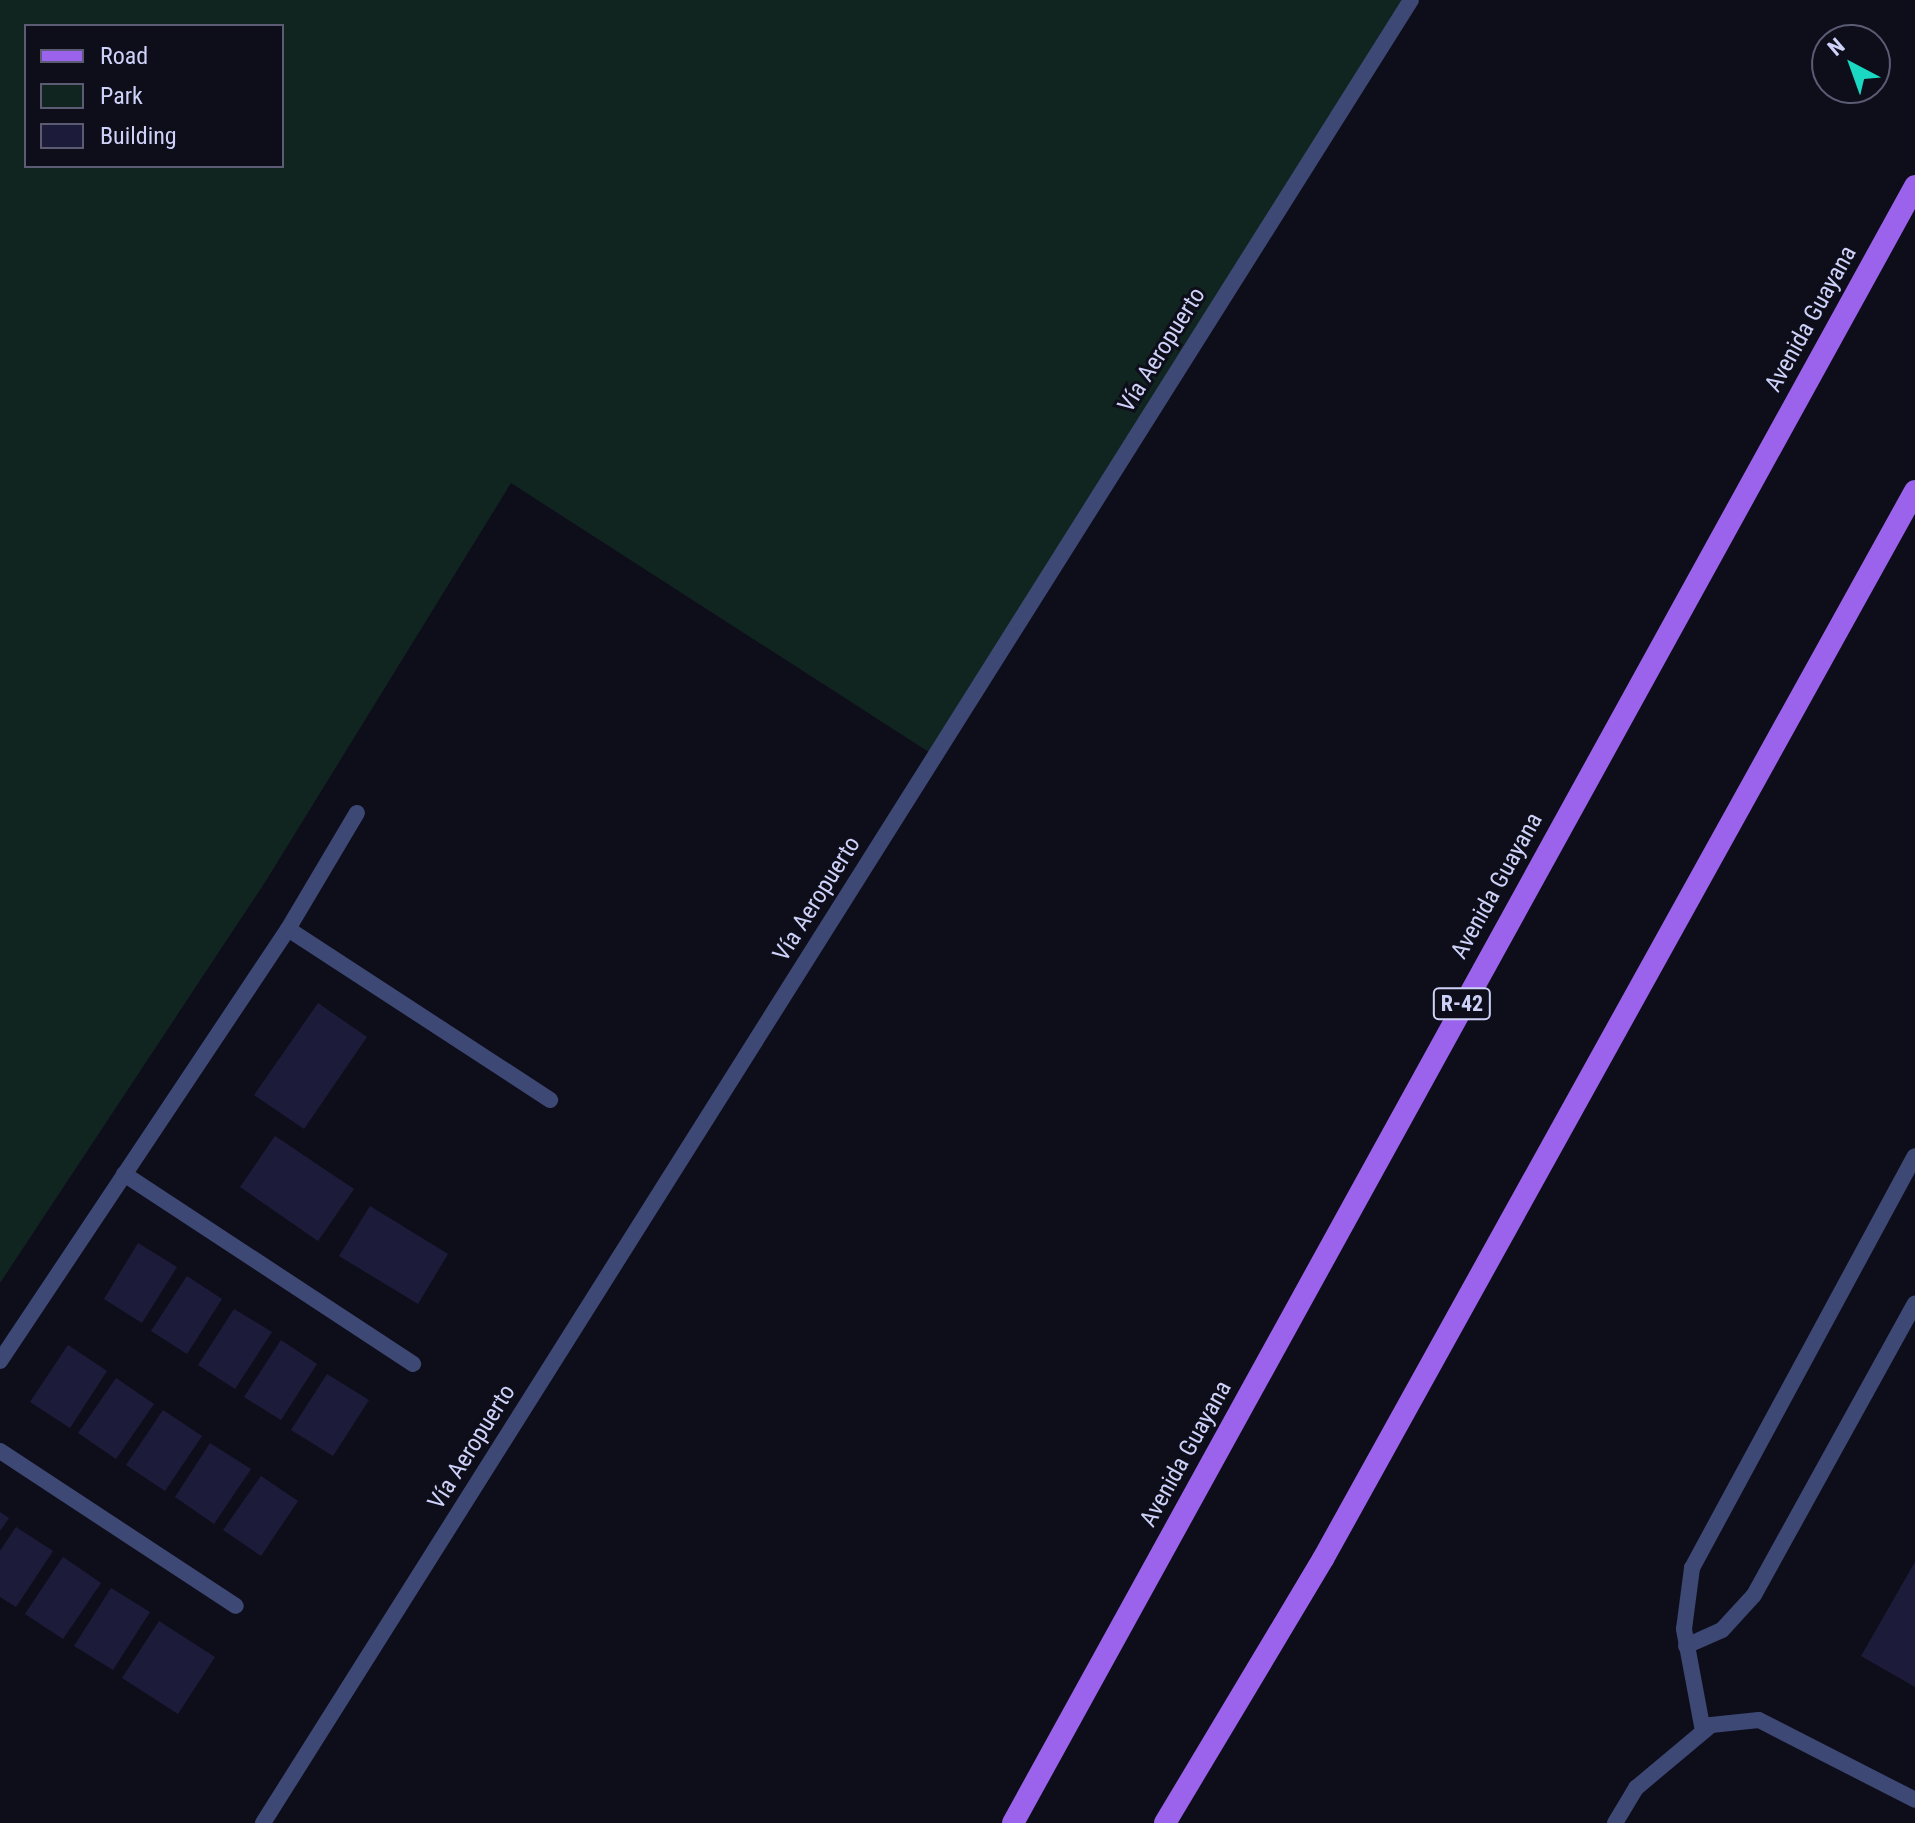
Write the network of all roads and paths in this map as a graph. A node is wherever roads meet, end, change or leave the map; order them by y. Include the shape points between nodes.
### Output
1 (1411, 0) edge
2 (1915, 186) edge
3 (1915, 491) edge
4 (357, 813) dead end
5 (288, 929) junction
6 (550, 1100) dead end
7 (1915, 1156) edge
8 (124, 1174) junction
9 (1915, 1303) edge
10 (0, 1361) edge
11 (413, 1364) dead end
12 (0, 1451) edge
13 (236, 1606) dead end
14 (1686, 1646) junction
15 (1707, 1728) junction
16 (1915, 1800) edge
17 (263, 1823) edge
18 (1013, 1823) edge
19 (1165, 1823) edge
20 (1615, 1823) edge

1 - 17 street, Vía Aeropuerto
2 - 18 main road, Avenida Guayana / R-42
3 - 19 main road via 1331,1546
4 - 5 street
5 - 6 street
5 - 8 street
7 - 14 street via 1703,1542 1686,1585
8 - 10 street
8 - 11 street
9 - 14 street via 1754,1595 1722,1630
12 - 13 street
14 - 15 street
15 - 16 street via 1759,1720
15 - 20 street via 1636,1788

